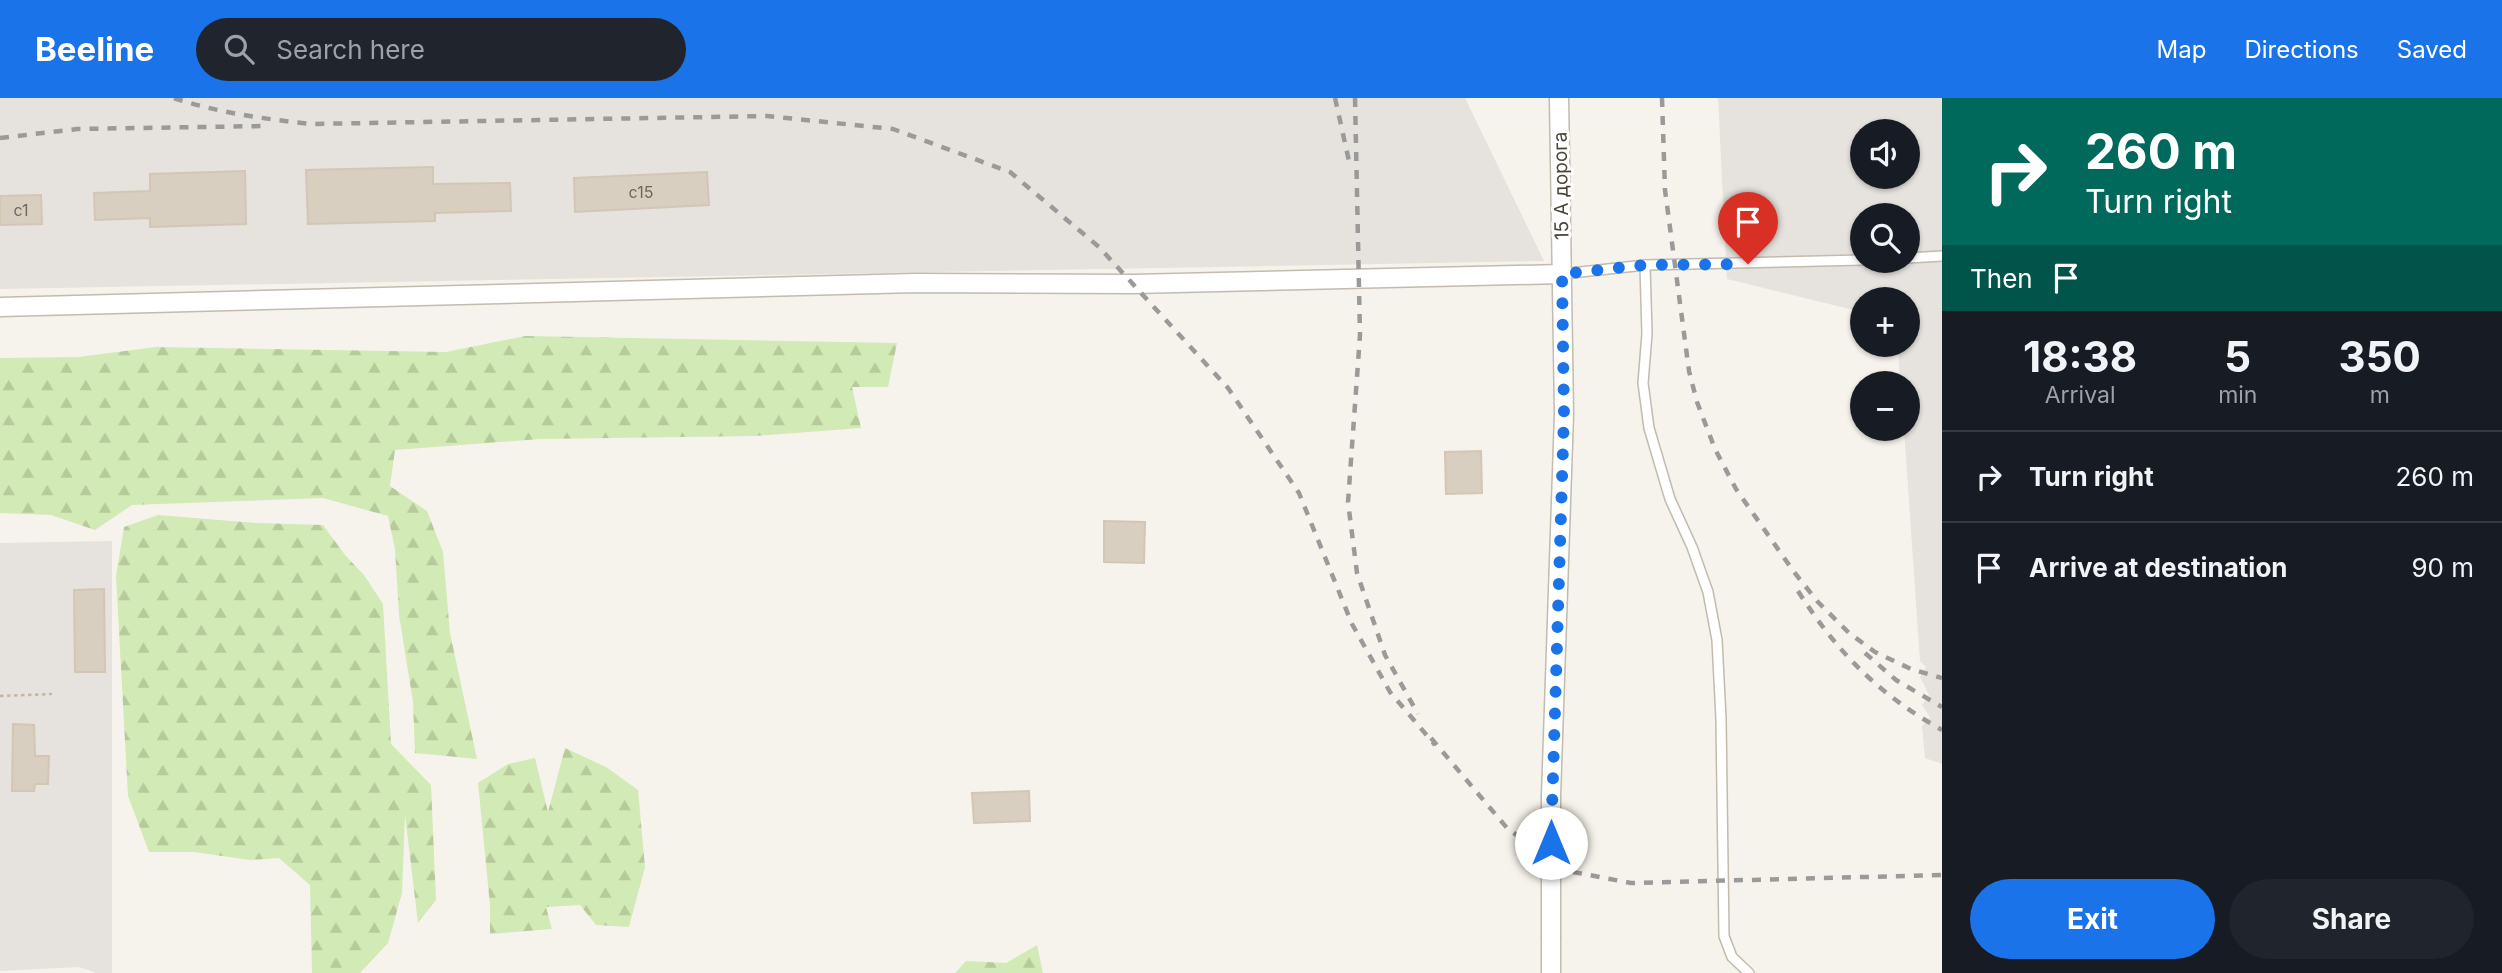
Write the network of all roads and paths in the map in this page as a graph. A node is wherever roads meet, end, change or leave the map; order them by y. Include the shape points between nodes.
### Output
1 (1559, 98) edge
2 (1942, 256) edge
3 (1920, 257) edge
4 (1850, 260) edge
5 (1645, 265) junction
6 (1562, 274) junction
7 (0, 307) edge
8 (52, 694) dead end
9 (0, 696) edge
10 (1552, 973) edge
11 (1749, 973) edge

1 - 6 street, 15 А дорога
2 - 3 lane
4 - 5 lane
5 - 6 lane
5 - 11 lane via 1643,383 1649,428 1670,499 1708,592 1717,640 1724,936 1732,957
6 - 7 street via 916,284
6 - 10 street, 15 А дорога, bridge via 1564,414 1551,796
8 - 9 path

